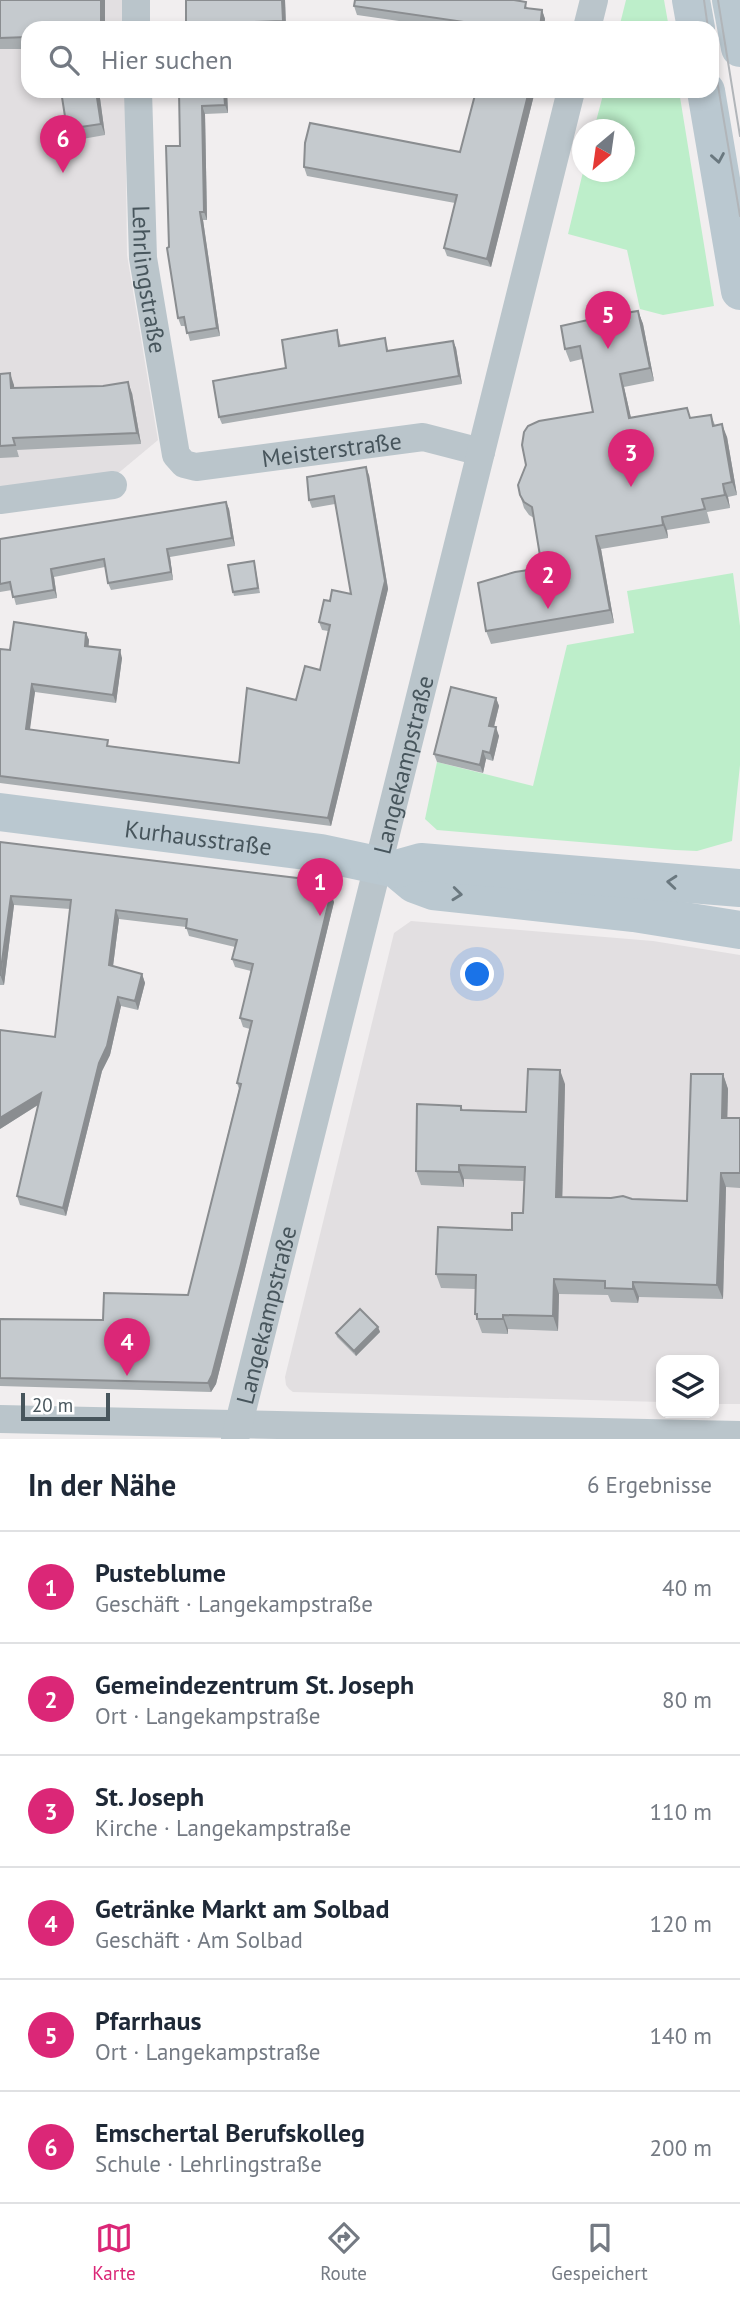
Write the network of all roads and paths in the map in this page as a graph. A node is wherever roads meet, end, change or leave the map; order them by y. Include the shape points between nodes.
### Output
1 (136, 0) edge
2 (594, 0) edge
3 (691, 0) edge
4 (732, 0) edge
5 (136, 21) edge
6 (589, 21) edge
7 (695, 21) edge
8 (740, 48) edge
9 (138, 98) edge
10 (569, 98) edge
11 (707, 98) edge
12 (740, 291) edge
13 (481, 452) junction
14 (184, 464) joint
15 (113, 485) dead end
16 (0, 499) edge
17 (0, 812) edge
18 (387, 867) junction
19 (740, 888) edge
20 (740, 930) edge
21 (0, 1419) edge
22 (237, 1432) edge
23 (383, 1433) edge
24 (740, 1435) edge

1 - 5 street
2 - 6 street
3 - 7 street
4 - 8 street
9 - 14 street, Lehrlingstraße via 143,258 176,455
10 - 13 street, Langekampstraße
11 -> 12 street
13 - 14 street, Meisterstraße via 423,437 196,467
13 - 18 street, Langekampstraße
15 - 16 street
17 - 18 street, Kurhausstraße via 321,853
19 -> 18 street, Kurhausstraße via 421,862
18 -> 20 street, Kurhausstraße via 433,891 634,913
18 - 22 street, Langekampstraße
21 - 22 street
22 - 23 street
23 - 24 street

